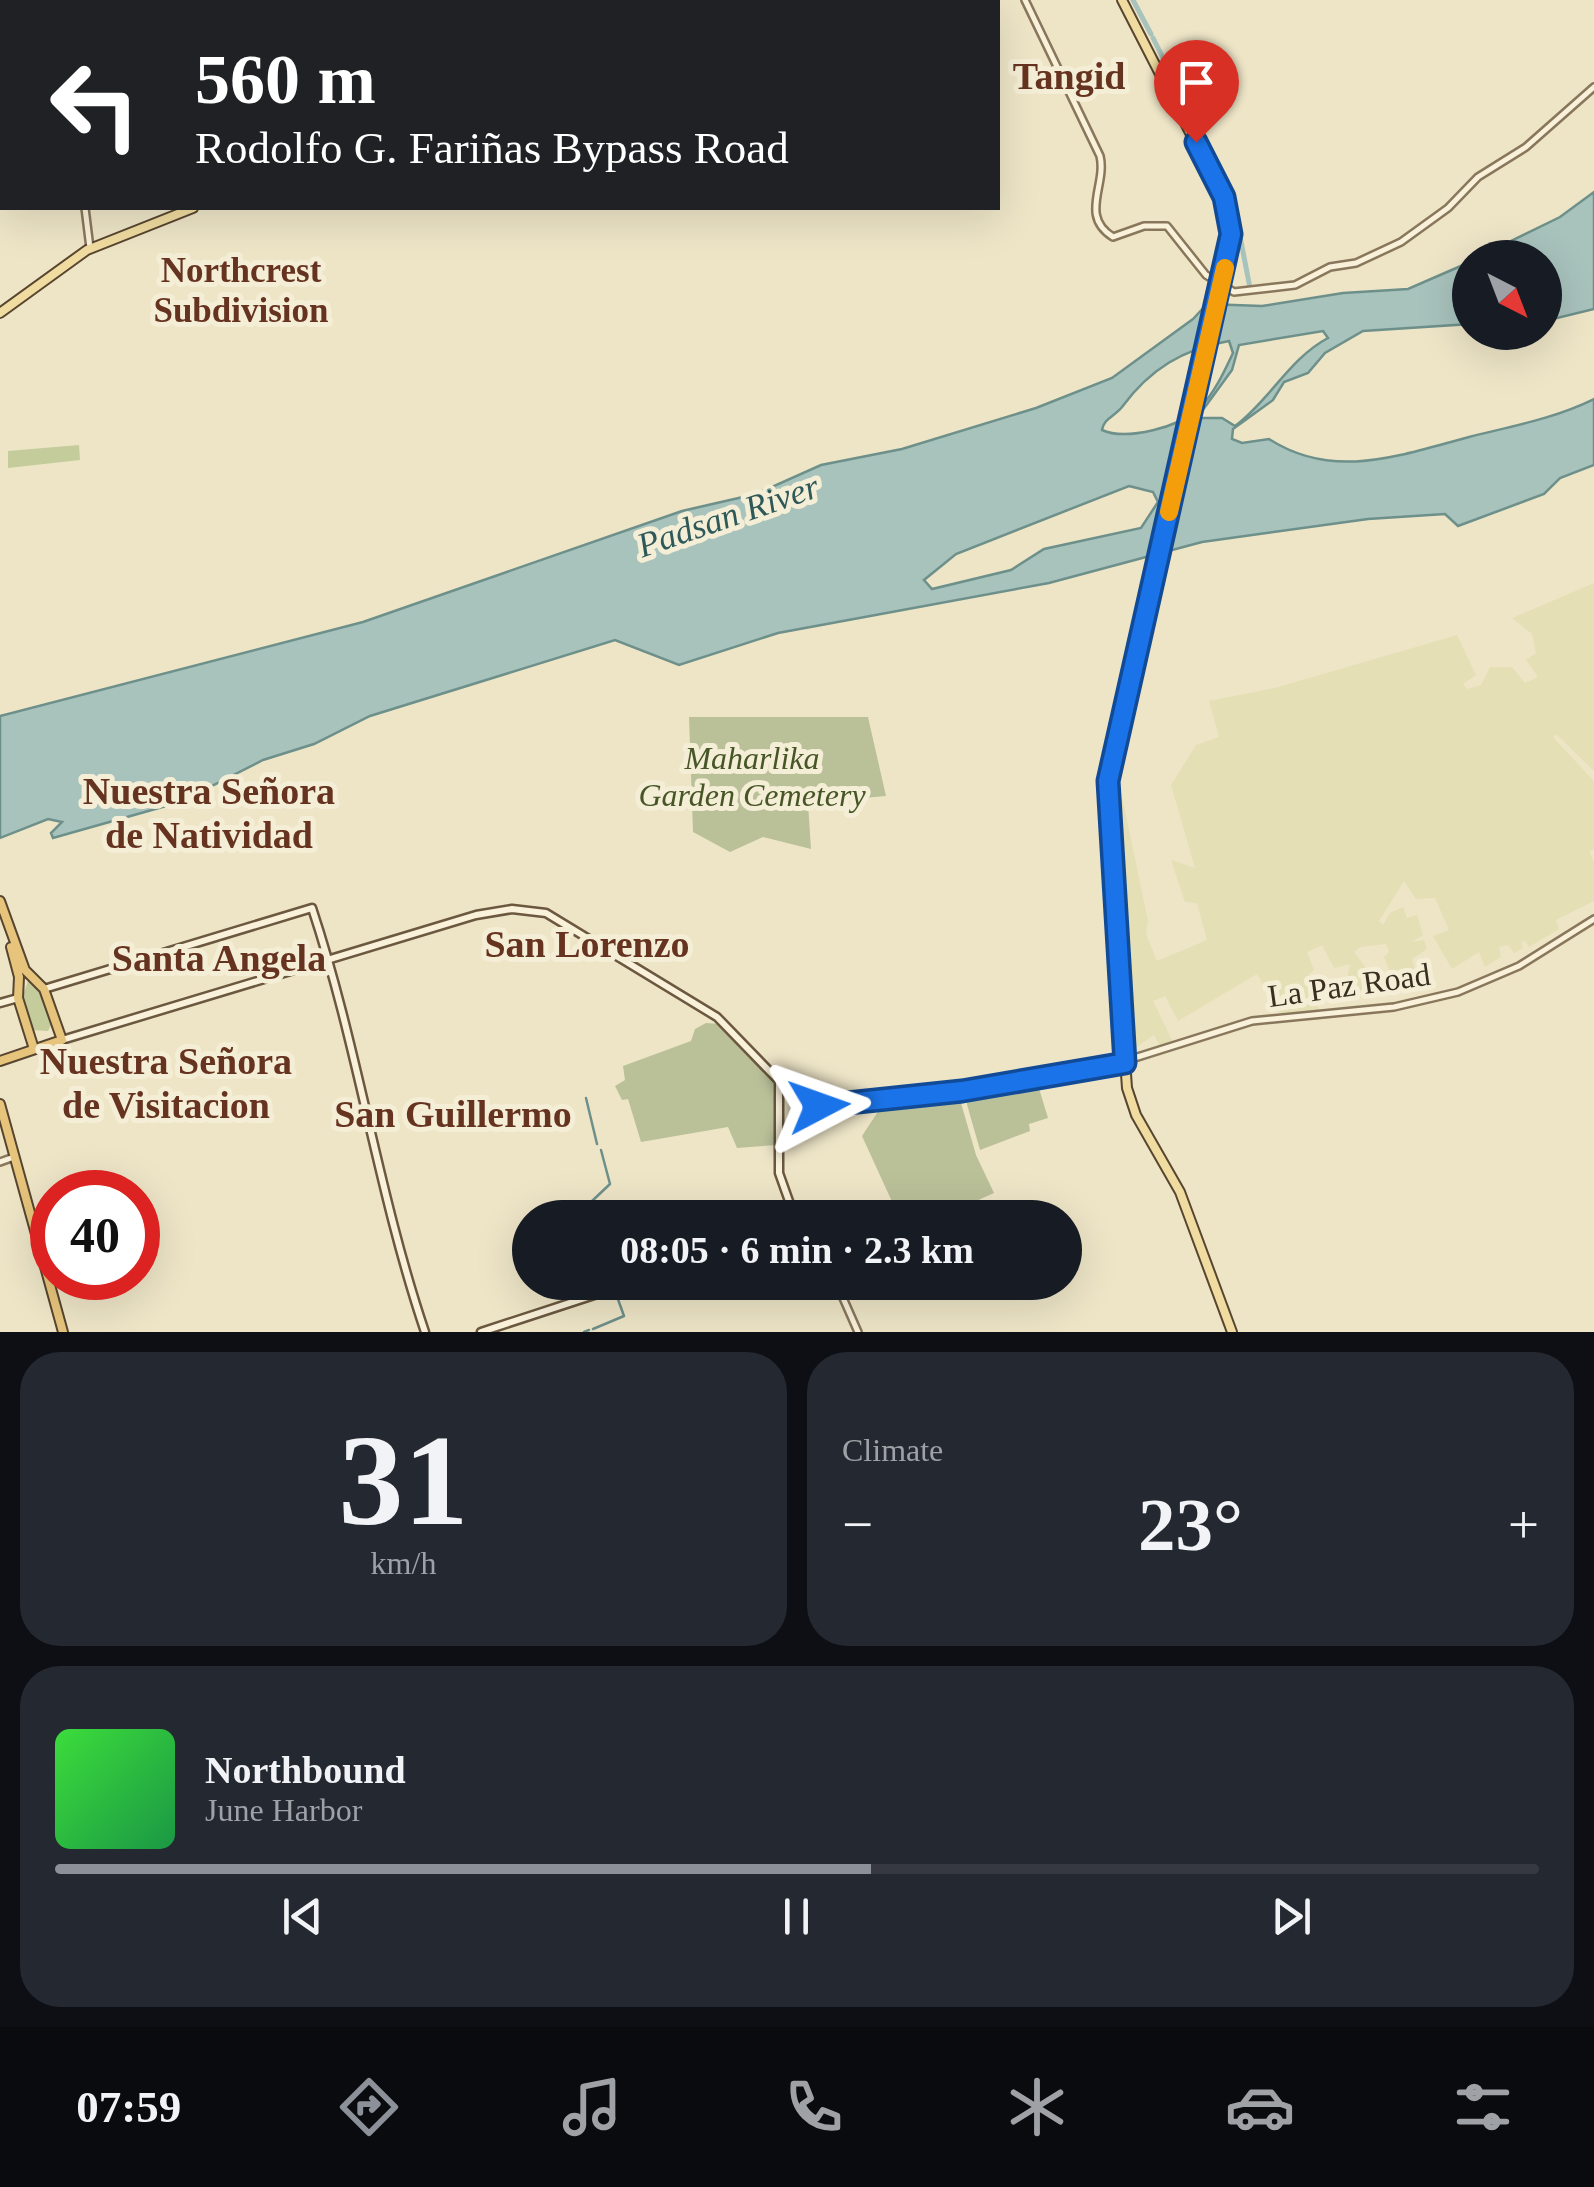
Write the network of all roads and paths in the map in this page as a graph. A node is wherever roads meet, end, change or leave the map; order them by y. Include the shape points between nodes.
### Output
1 (1024, 0) edge
2 (1122, 0) edge
3 (1594, 87) edge
4 (86, 210) edge
5 (188, 210) edge
6 (90, 248) junction
7 (0, 313) edge
8 (0, 901) edge
9 (1594, 919) edge
10 (4, 920) edge
11 (329, 960) junction
12 (44, 989) junction
13 (18, 998) junction
14 (0, 1004) edge
15 (55, 1022) junction
16 (62, 1040) junction
17 (44, 1045) junction
18 (0, 1061) edge
19 (1125, 1063) junction
20 (779, 1081) junction
21 (0, 1104) edge
22 (17, 1156) junction
23 (0, 1162) edge
24 (789, 1200) edge
25 (579, 1300) edge
26 (844, 1300) edge
27 (63, 1332) edge
28 (425, 1332) edge
29 (480, 1332) edge
30 (858, 1332) edge
31 (1232, 1332) edge

1 - 3 street via 1100,156 1104,176 1094,206 1101,226 1112,237 1166,226 1210,278 1234,292 1295,285 1401,242
2 - 19 main road, bridge via 1224,197 1231,234 1107,798
4 - 6 street
5 - 6 main road
6 - 7 main road
8 - 10 highway
9 - 19 street, La Paz Road via 1519,966 1458,992 1252,1021
10 - 12 highway via 25,970
10 - 13 highway via 19,974
11 - 12 main road via 312,908
11 - 16 main road
11 - 20 main road via 482,914 541,911 717,1018
11 - 28 main road
12 - 15 highway
13 - 14 main road
13 - 17 highway via 28,1030
15 - 16 highway
15 - 17 highway
16 - 17 highway
17 - 18 highway
19 - 20 street, La Paz Road via 931,1096 825,1106
19 - 31 main road via 1131,1104 1180,1192
20 - 24 main road via 779,1173
21 - 22 highway
22 - 23 street
22 - 27 highway
25 - 29 main road
26 - 30 street

